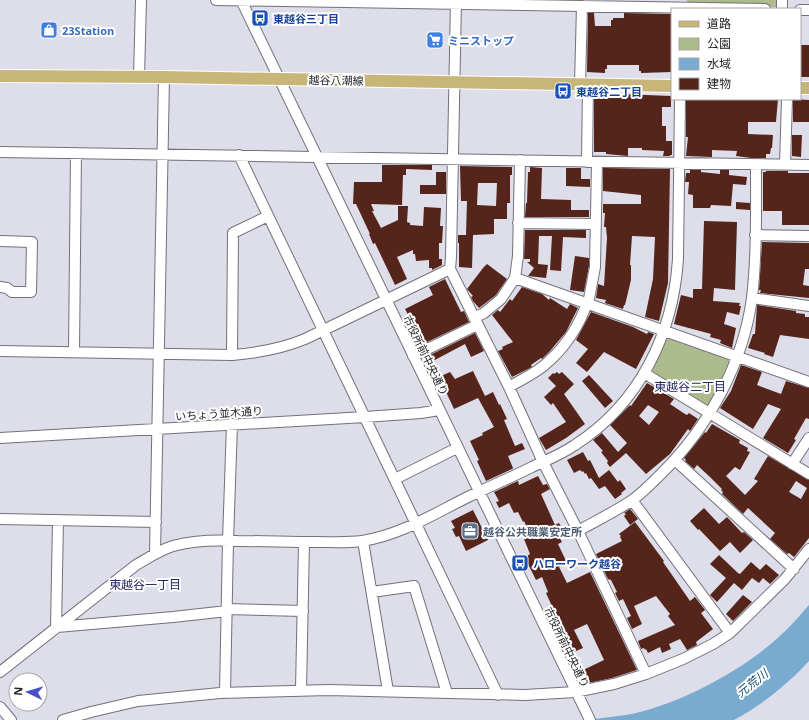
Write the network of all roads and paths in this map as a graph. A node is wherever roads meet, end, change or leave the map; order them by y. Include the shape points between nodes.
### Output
1 (141, 0) edge
2 (216, 0) edge
3 (242, 0) edge
4 (331, 1) edge
5 (456, 2) edge
6 (553, 3) edge
7 (582, 6) junction
8 (682, 6) edge
9 (737, 8) edge
10 (0, 76) edge
11 (164, 76) junction
12 (139, 77) junction
13 (280, 79) junction
14 (454, 82) junction
15 (584, 84) junction
16 (671, 86) edge
17 (680, 100) edge
18 (787, 100) edge
19 (0, 152) edge
20 (76, 153) junction
21 (163, 155) junction
22 (239, 155) junction
23 (318, 157) junction
24 (453, 159) junction
25 (520, 160) junction
26 (592, 162) junction
27 (680, 162) junction
28 (756, 164) junction
29 (785, 164) junction
30 (809, 165) edge
31 (268, 216) junction
32 (518, 223) junction
33 (596, 224) junction
34 (755, 235) junction
35 (809, 236) edge
36 (0, 241) edge
37 (450, 268) junction
38 (515, 278) junction
39 (0, 287) edge
40 (752, 298) junction
41 (386, 300) junction
42 (588, 304) junction
43 (809, 306) edge
44 (475, 321) junction
45 (323, 330) junction
46 (664, 331) junction
47 (0, 350) edge
48 (74, 352) junction
49 (159, 354) junction
50 (232, 355) junction
51 (413, 356) junction
52 (737, 357) junction
53 (644, 373) junction
54 (809, 382) edge
55 (509, 387) junction
56 (439, 410) junction
57 (709, 413) junction
58 (365, 417) junction
59 (232, 424) junction
60 (158, 430) junction
61 (0, 438) edge
62 (809, 438) edge
63 (457, 448) junction
64 (675, 460) junction
65 (543, 462) junction
66 (792, 464) junction
67 (809, 474) edge
68 (395, 478) junction
69 (479, 492) junction
70 (632, 500) junction
71 (0, 518) edge
72 (58, 520) junction
73 (156, 522) junction
74 (416, 523) junction
75 (578, 531) junction
76 (228, 541) junction
77 (363, 541) junction
78 (304, 542) junction
79 (809, 549) edge
80 (155, 554) junction
81 (794, 569) junction
82 (372, 592) junction
83 (227, 610) junction
84 (303, 611) junction
85 (56, 627) junction
86 (730, 634) junction
87 (0, 672) edge
88 (646, 674) junction
89 (301, 690) junction
90 (388, 691) junction
91 (225, 692) junction
92 (447, 693) junction
93 (498, 695) junction
94 (578, 696) junction
95 (0, 707) edge
96 (11, 720) edge
97 (63, 720) edge
98 (590, 720) edge

1 - 12 street
2 - 3 street
3 - 4 street
3 - 13 street, 市役所前中央通り
4 - 5 street
5 - 6 street
5 - 14 street
6 - 7 street
7 - 8 street
7 - 15 street
8 - 9 street
10 - 12 main road, 越谷八潮線
11 - 12 main road, 越谷八潮線
11 - 13 main road, 越谷八潮線
11 - 21 street
13 - 14 main road, 越谷八潮線
13 - 23 street, 市役所前中央通り
14 - 15 main road, 越谷八潮線
14 - 24 street
15 - 16 main road, 越谷八潮線
15 - 26 street
17 - 27 street
18 - 29 street
19 - 20 street
20 - 21 street
20 - 48 street
21 - 22 street
21 - 49 street
22 - 23 street
22 - 31 street
23 - 24 street
23 - 41 street, 市役所前中央通り
24 - 25 street
24 - 37 street
25 - 26 street
25 - 32 street
26 - 27 street
26 - 33 street
27 - 28 street
27 - 46 street via 676,280 673,302
28 - 29 street
28 - 34 street
29 - 30 street
31 - 45 street
31 - 50 street via 233,233
32 - 33 street
32 - 38 street
33 - 42 street via 595,266
34 - 35 street
34 - 40 street
36 - 39 street via 32,242 31,292 12,292
37 - 41 street
37 - 44 street
38 - 42 street
38 - 44 street via 501,299
40 - 43 street
40 - 52 street
41 - 45 street
41 - 51 street, 市役所前中央通り
42 - 46 street
42 - 55 street via 578,325 558,352 535,372
44 - 51 street
44 - 55 street
45 - 50 street via 283,347 252,354
45 - 58 street
46 - 52 street
46 - 53 street
47 - 48 street
48 - 49 street
49 - 50 street
49 - 60 street
51 - 56 street, 市役所前中央通り
52 - 54 street
52 - 57 street
53 - 57 street
53 - 65 street via 625,401 599,427 575,446
55 - 65 street
56 - 58 street, いちょう並木通り
56 - 63 street, 市役所前中央通り
57 - 64 street
57 - 66 street
58 - 59 street, いちょう並木通り
58 - 68 street
59 - 60 street, いちょう並木通り
59 - 76 street
60 - 61 street, いちょう並木通り
60 - 73 street
62 - 66 street
63 - 68 street
63 - 69 street, 市役所前中央通り
64 - 70 street
64 - 81 street
65 - 69 street
65 - 75 street
66 - 67 street
68 - 74 street
69 - 74 street
69 - 94 street, 市役所前中央通り
70 - 75 street
70 - 86 street
71 - 72 street
72 - 73 street
72 - 85 street
73 - 80 street
74 - 77 street via 394,533
74 - 93 street
75 - 88 street
76 - 78 street
76 - 80 street via 196,541
76 - 83 street
77 - 78 street
77 - 82 street
78 - 84 street
79 - 81 street
80 - 85 street via 136,565
81 - 86 street
82 - 90 street
82 - 92 street via 414,586
83 - 84 street
83 - 85 street
83 - 91 street
84 - 89 street
85 - 87 street
86 - 88 street
88 - 94 street
89 - 90 street
89 - 91 street
90 - 92 street
91 - 97 street via 138,701
92 - 93 street
93 - 94 street
94 - 98 street, 市役所前中央通り
95 - 96 street

